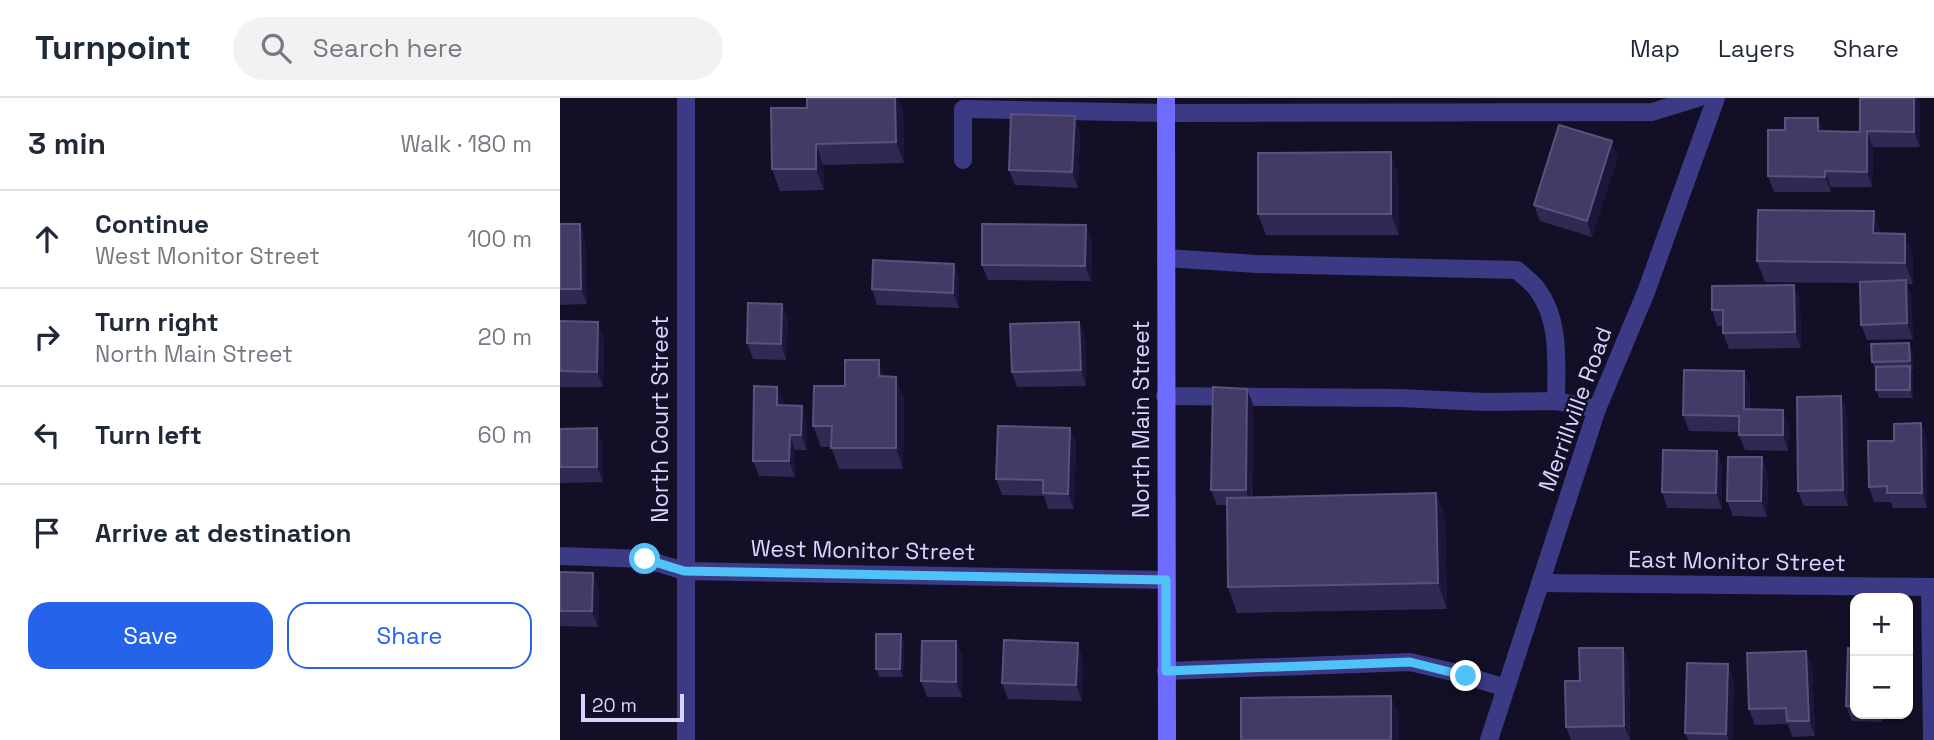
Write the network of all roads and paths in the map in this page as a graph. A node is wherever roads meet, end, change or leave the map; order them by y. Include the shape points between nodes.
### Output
1 (686, 98) edge
2 (1698, 98) edge
3 (1716, 98) edge
4 (1166, 105) edge
5 (1295, 105) edge
6 (1635, 105) edge
7 (963, 160) dead end
8 (1166, 258) junction
9 (1165, 396) junction
10 (1556, 401) junction
11 (1597, 409) junction
12 (560, 556) edge
13 (684, 571) junction
14 (1166, 580) junction
15 (1540, 583) junction
16 (1932, 587) edge
17 (1166, 671) junction
18 (1506, 688) junction
19 (686, 740) edge
20 (1167, 740) edge
21 (1489, 740) edge
22 (1932, 740) edge

1 - 13 street, North Court Street
2 - 6 street via 1653,112
3 - 11 street, Merrillville Road via 1646,292
4 - 5 street
4 - 7 street via 963,109
4 - 8 main road, North Main Street
5 - 6 street
8 - 9 main road, North Main Street
8 - 10 street via 1517,270 1536,288 1552,315
9 - 10 street
9 - 14 main road, North Main Street
10 - 11 street
11 - 15 street, Merrillville Road
12 - 13 street, West Monitor Street via 645,559
13 - 14 street, West Monitor Street
13 - 19 street, North Court Street
14 - 17 main road, North Main Street
15 - 16 street, East Monitor Street
15 - 18 street, Merrillville Road
16 - 22 street
17 - 18 street via 1410,662
17 - 20 main road, North Main Street
18 - 21 street, Merrillville Road

